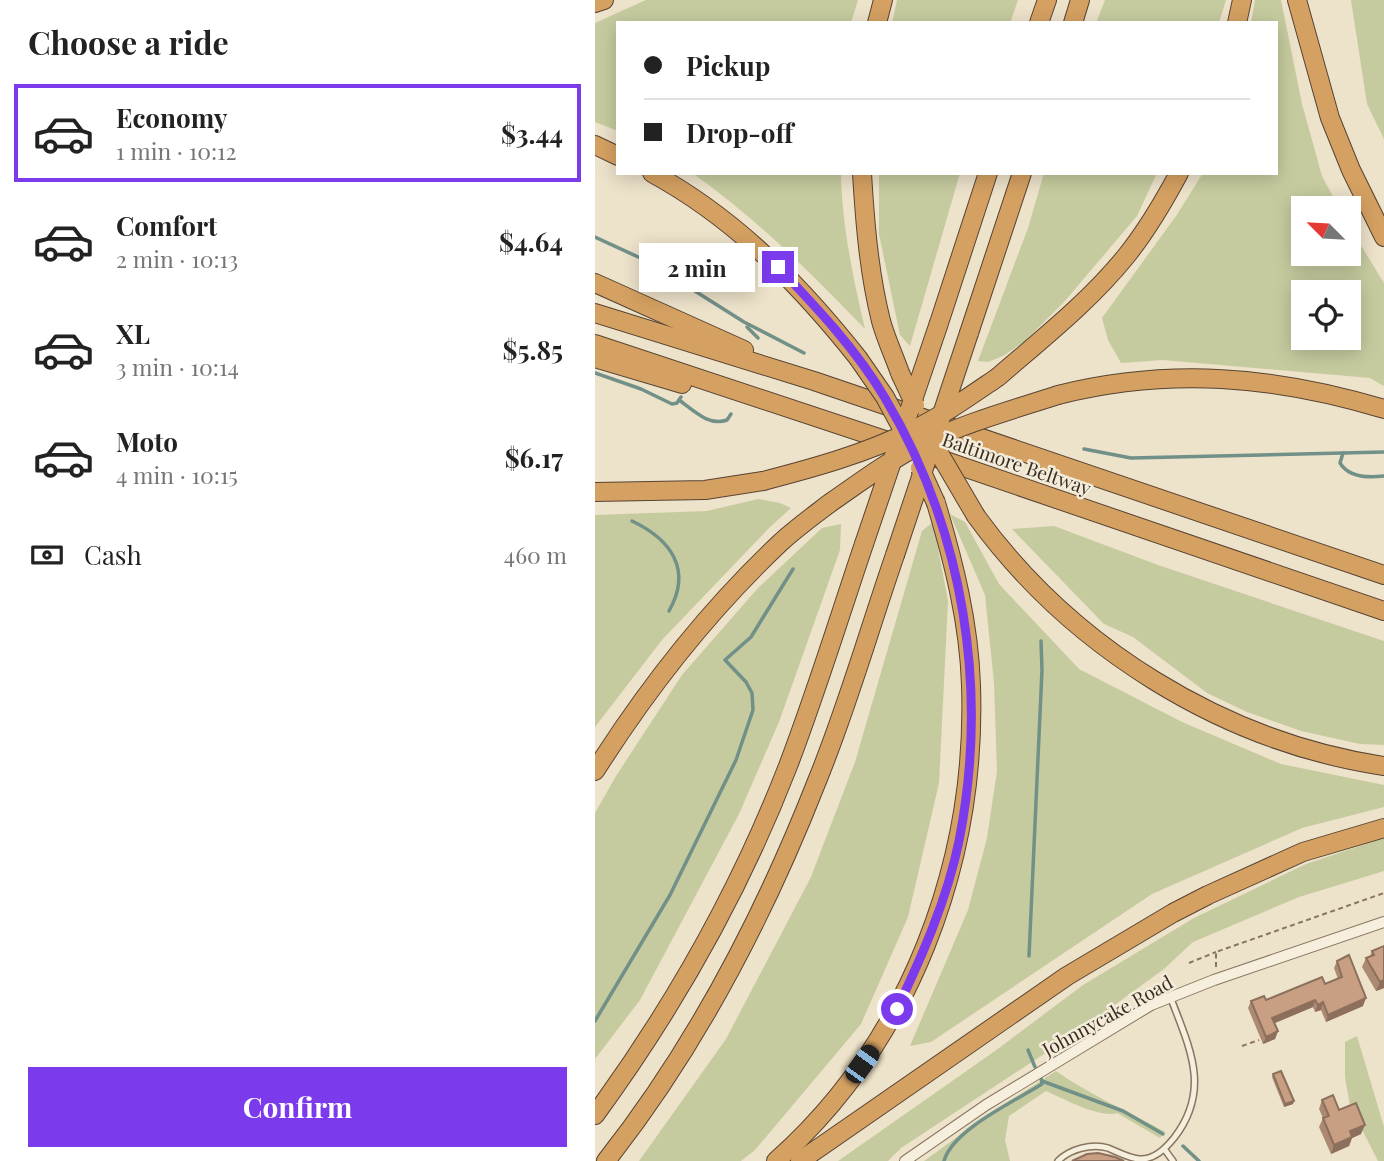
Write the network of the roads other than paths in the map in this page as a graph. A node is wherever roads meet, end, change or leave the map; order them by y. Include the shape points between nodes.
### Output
1 (604, 0) edge
2 (883, 0) edge
3 (1047, 0) edge
4 (1080, 0) edge
5 (1242, 0) edge
6 (1297, 0) edge
7 (595, 3) edge
8 (878, 21) edge
9 (1040, 21) edge
10 (1074, 21) edge
11 (1237, 21) edge
12 (595, 145) edge
13 (616, 155) edge
14 (655, 175) edge
15 (862, 175) edge
16 (988, 175) edge
17 (1022, 175) edge
18 (1178, 175) edge
19 (1384, 237) edge
20 (595, 283) edge
21 (595, 313) edge
22 (595, 344) edge
23 (595, 358) edge
24 (814, 381) junction
25 (1384, 409) edge
26 (896, 444) junction
27 (595, 492) edge
28 (1384, 575) edge
29 (1384, 611) edge
30 (1384, 766) edge
31 (595, 771) edge
32 (1384, 828) edge
33 (1384, 922) edge
34 (1170, 996) junction
35 (595, 1115) edge
36 (1165, 1150) junction
37 (606, 1161) edge
38 (776, 1161) edge
39 (800, 1161) edge
40 (905, 1161) edge
41 (1058, 1161) edge
42 (1173, 1161) edge

1 - 7 highway
2 - 8 highway
3 - 9 highway
4 - 10 highway
5 - 11 highway
6 - 19 highway via 1331,118
12 - 13 highway
14 - 38 highway, bridge via 742,234 823,314 858,358 909,443 936,503 962,601 971,684 969,767 959,842 946,889 923,952 877,1042 814,1124
15 - 30 highway, bridge via 875,288 900,373 932,443 996,543 1065,615 1141,673 1234,722 1329,754
16 - 35 highway, bridge via 797,743 757,839 686,977
17 - 37 highway, bridge via 819,779 718,992
18 - 27 highway, bridge via 1127,254 1062,322 998,377 909,432 835,461 763,481 705,490
20 - 24 highway
21 - 24 highway, Baltimore Beltway
22 - 26 highway, Baltimore Beltway
23 - 26 highway
24 - 28 highway, Baltimore Beltway
25 - 31 highway, bridge via 1297,386 1253,380 1151,380 1103,384 1058,395 921,444 829,503 754,569 692,638
26 - 29 highway, Baltimore Beltway
32 - 39 highway via 1303,852 1174,913 1066,976
33 - 34 street, Johnnycake Road
34 - 36 lane via 1196,1082 1186,1121
34 - 40 street, Johnnycake Road via 986,1105
36 - 41 lane via 1138,1159 1096,1146 1072,1151
36 - 42 lane

